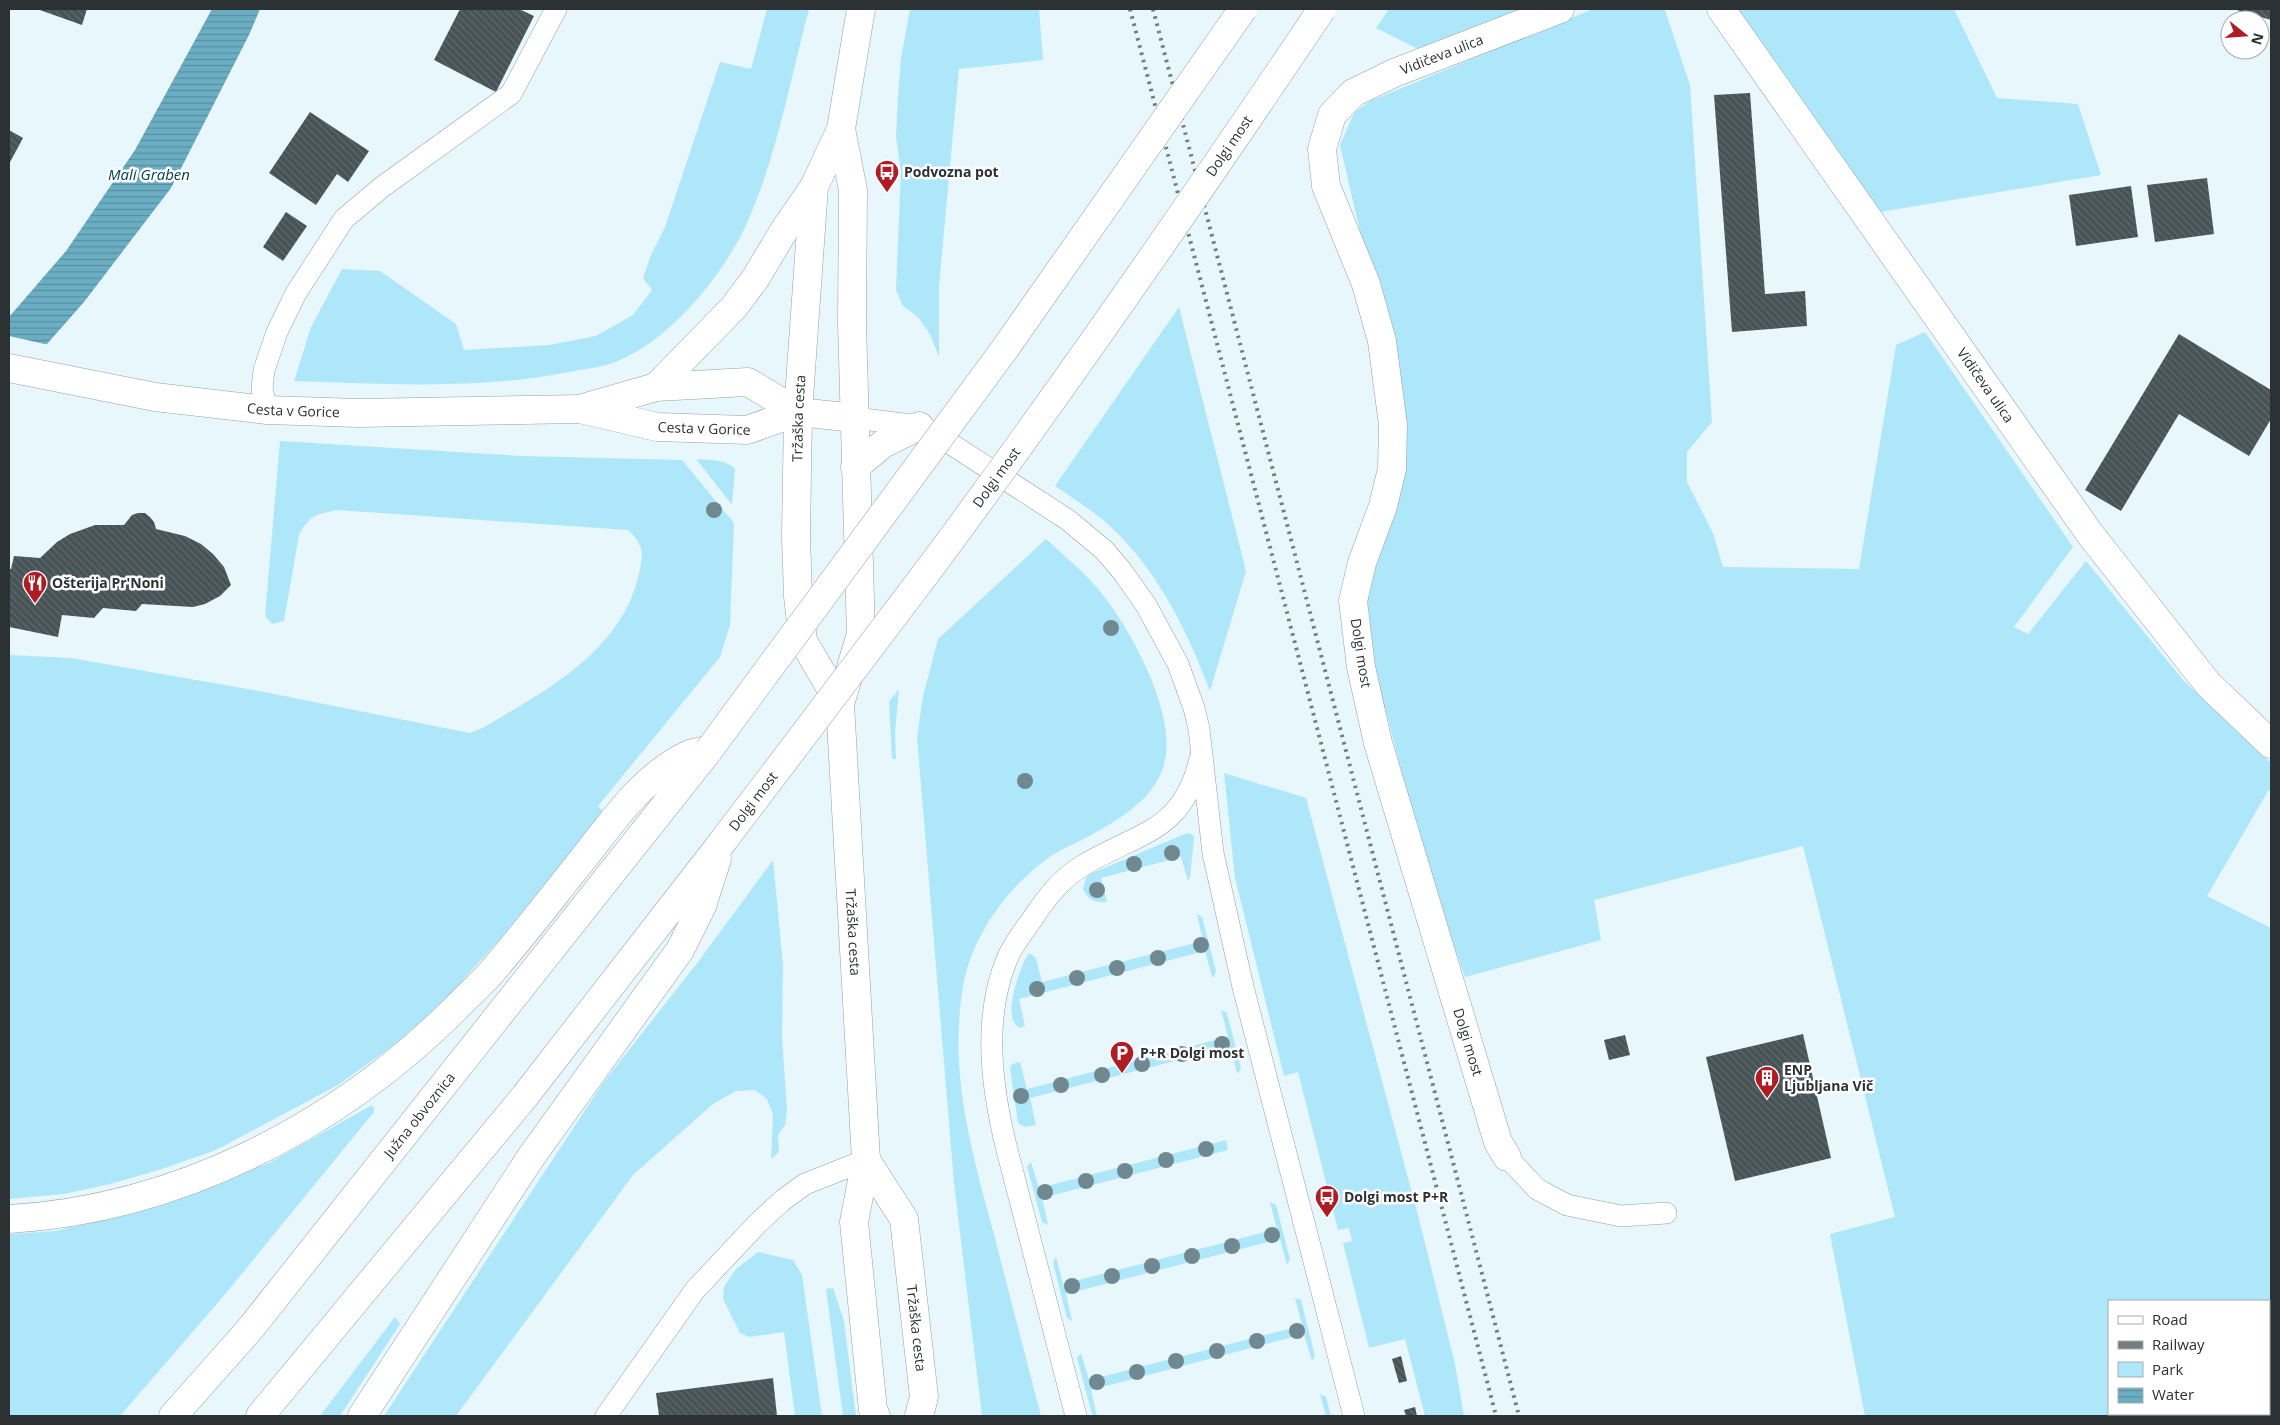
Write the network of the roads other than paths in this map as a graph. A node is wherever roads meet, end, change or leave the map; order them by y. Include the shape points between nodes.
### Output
1 (556, 9) edge
2 (861, 9) edge
3 (1243, 9) edge
4 (1322, 9) edge
5 (1560, 9) edge
6 (1721, 9) edge
7 (1332, 115) joint
8 (841, 129) junction
9 (814, 187) junction
10 (9, 368) edge
11 (656, 387) junction
12 (580, 409) junction
13 (267, 410) junction
14 (798, 412) junction
15 (855, 418) junction
16 (919, 426) junction
17 (855, 467) junction
18 (840, 704) junction
19 (2271, 744) edge
20 (709, 750) junction
21 (1202, 750) junction
22 (720, 845) junction
23 (1507, 1156) joint
24 (866, 1160) junction
25 (1666, 1213) dead end
26 (9, 1219) edge
27 (173, 1416) edge
28 (260, 1416) edge
29 (362, 1416) edge
30 (606, 1416) edge
31 (876, 1416) edge
32 (919, 1416) edge
33 (1076, 1416) edge
34 (1354, 1416) edge

1 - 13 lane via 511,94 382,187 344,219 296,293 277,332 264,370 262,390
2 - 8 main road, Tržaška cesta
3 - 20 main road, bridge via 998,358
4 - 22 main road, Dolgi most, bridge via 1127,293 937,559
5 - 7 main road, Vidičeva ulica via 1394,72 1354,93
6 - 19 main road, Vidičeva ulica via 2090,534 2208,684
7 - 23 main road, Dolgi most via 1322,149 1326,186 1366,284 1379,331 1394,425 1390,478 1353,601 1361,667 1378,743 1498,1142
8 - 9 main road, Tržaška cesta
8 - 15 main road, Tržaška cesta via 853,190
9 - 11 main road via 734,307
9 - 14 main road, Tržaška cesta
10 - 13 main road, Cesta v Gorice via 102,388
11 - 12 main road, Cesta v Gorice
11 - 14 main road, Cesta v Gorice via 748,382
12 - 13 main road, Cesta v Gorice via 359,413
12 - 14 main road, Cesta v Gorice via 657,427 747,430
14 - 15 main road, Cesta v Gorice
14 - 18 main road, Tržaška cesta via 796,536 803,641
15 - 16 lane
15 - 17 main road, Tržaška cesta
16 - 17 main road via 883,444
16 - 21 lane via 1068,520 1104,550 1142,600 1167,642 1194,708
17 - 18 main road, Tržaška cesta via 861,634
18 - 24 main road, Tržaška cesta
20 - 26 main road via 688,754 636,793 494,970 427,1037 365,1087 274,1143 191,1180 110,1204
20 - 27 main road, Južna obvoznica via 250,1329
21 - 33 lane via 1189,791 1163,824 1084,865 1060,883 1045,900 1007,958 997,994 993,1018 997,1106
21 - 34 lane via 1220,891
22 - 28 main road, Dolgi most via 462,1174
22 - 29 main road via 702,906 680,950 531,1157
23 - 25 lane via 1537,1189 1567,1205 1621,1216
24 - 30 lane via 806,1184 758,1223 695,1290
24 - 31 main road, Tržaška cesta via 854,1222
24 - 32 main road, Tržaška cesta via 904,1219 924,1397

